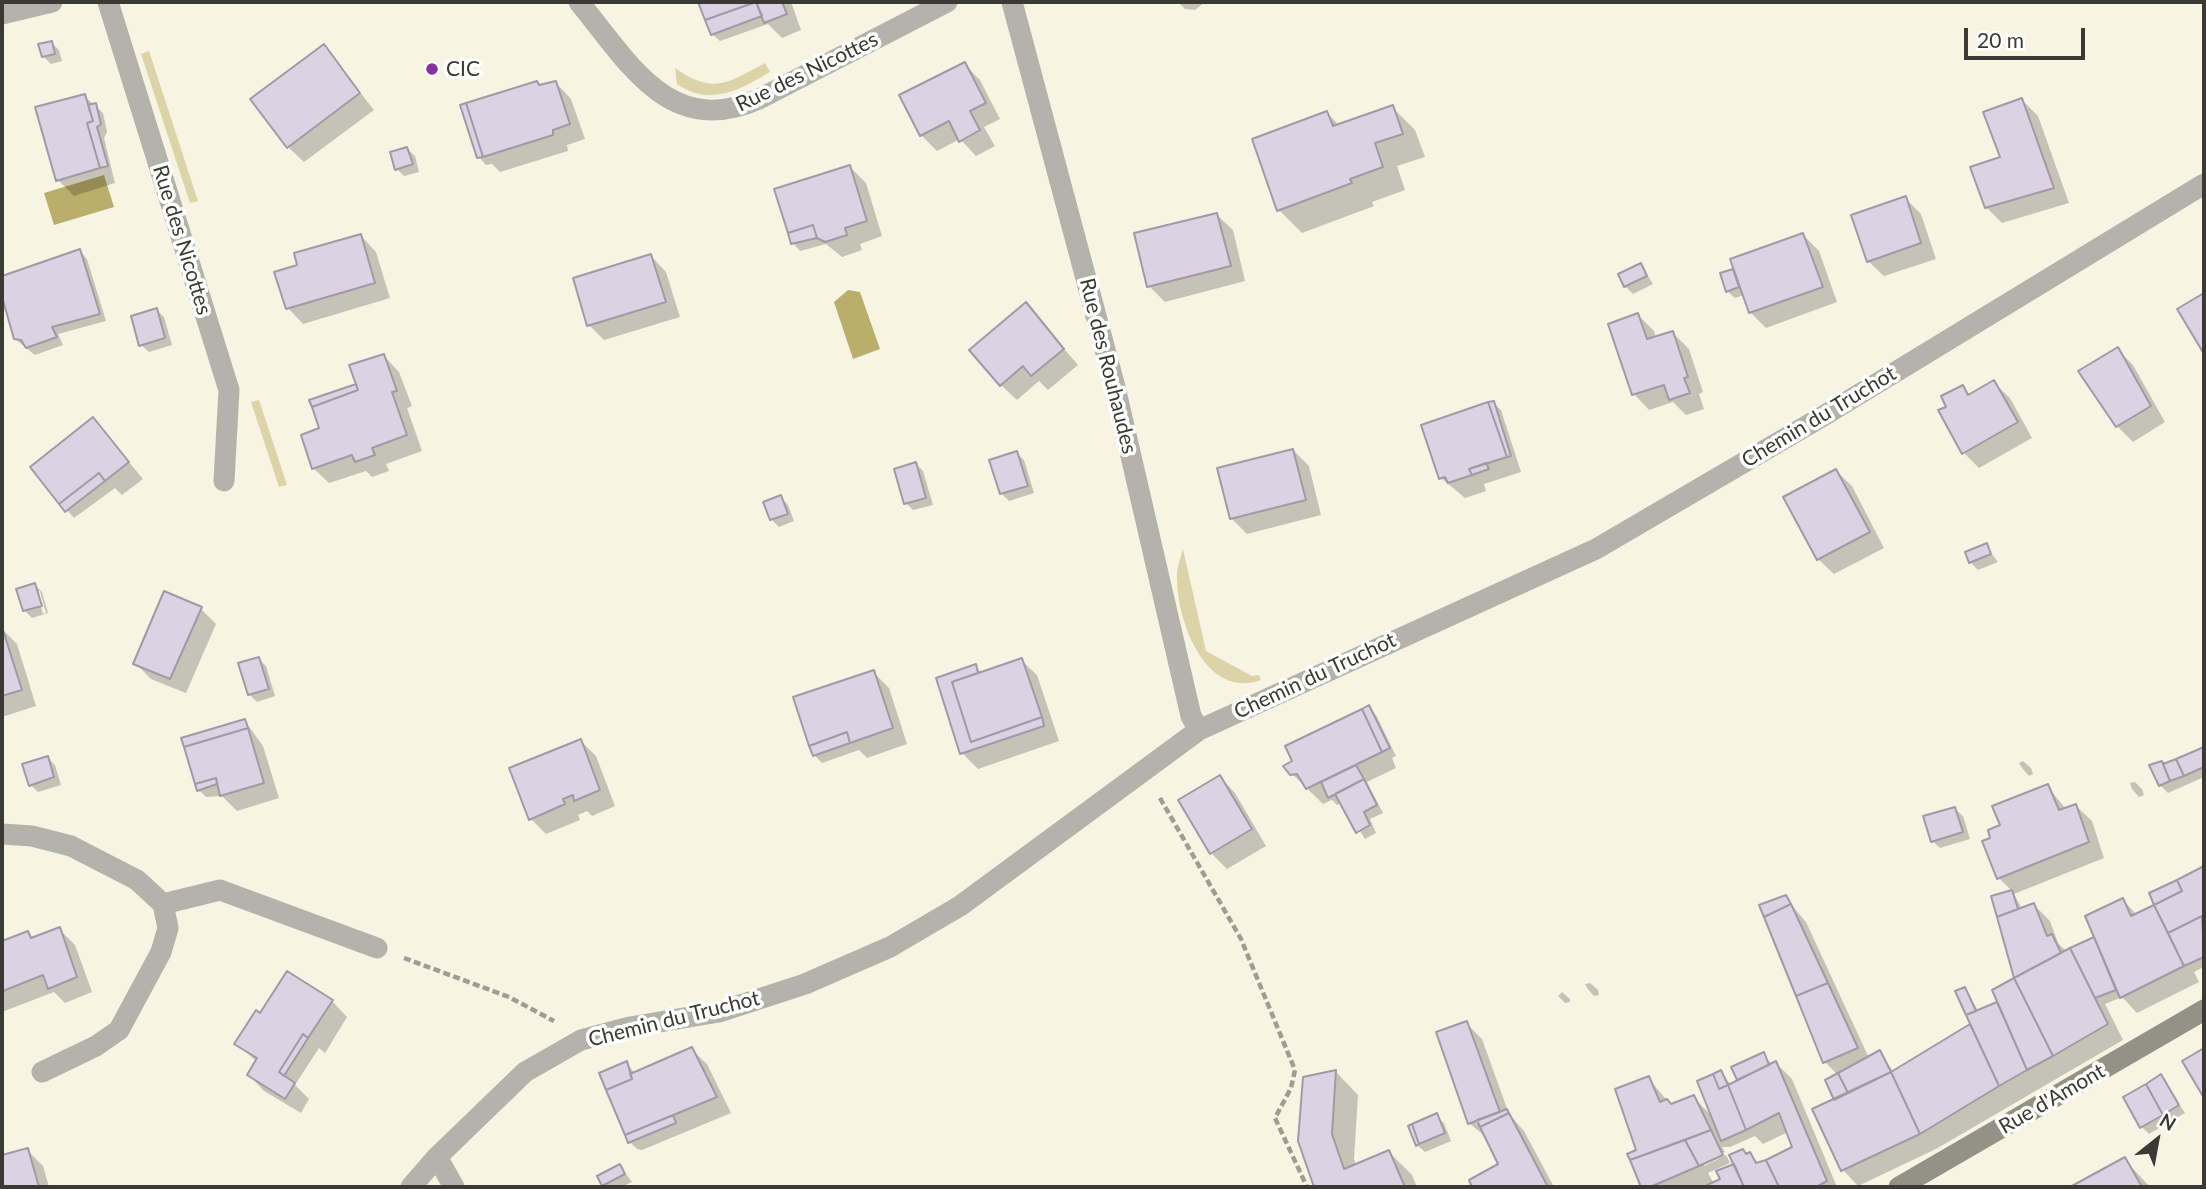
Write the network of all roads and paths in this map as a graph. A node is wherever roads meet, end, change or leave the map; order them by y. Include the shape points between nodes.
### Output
1 (52, 2) edge
2 (108, 2) edge
3 (579, 2) edge
4 (947, 2) edge
5 (1012, 2) edge
6 (2, 13) edge
7 (2204, 184) edge
8 (224, 481) dead end
9 (1199, 730) junction
10 (1157, 792) dead end
11 (2, 834) edge
12 (163, 904) junction
13 (377, 948) joint
14 (2204, 1010) edge
15 (562, 1027) dead end
16 (42, 1072) dead end
17 (438, 1157) junction
18 (411, 1187) edge
19 (454, 1187) edge
20 (1307, 1187) edge
21 (1899, 1187) edge

1 - 6 street
2 - 8 street, Rue des Nicottes via 229,390
3 - 4 street, Rue des Nicottes via 654,88 687,107 719,113 759,99
5 - 9 street, Rue des Rouhaudes via 1115,387 1191,716
7 - 9 street, Chemin du Truchot via 1595,549
9 - 17 street, Chemin du Truchot via 960,906 891,947 806,984 719,1012 581,1040 525,1073
10 - 20 path via 1241,940 1295,1070 1275,1118
11 - 12 street via 71,846 137,880
12 - 13 street via 220,890
12 - 16 street via 168,929 161,952 119,1030
13 - 15 path via 509,997
14 - 21 street, Rue d'Amont
17 - 18 street, Chemin du Truchot
17 - 19 street

